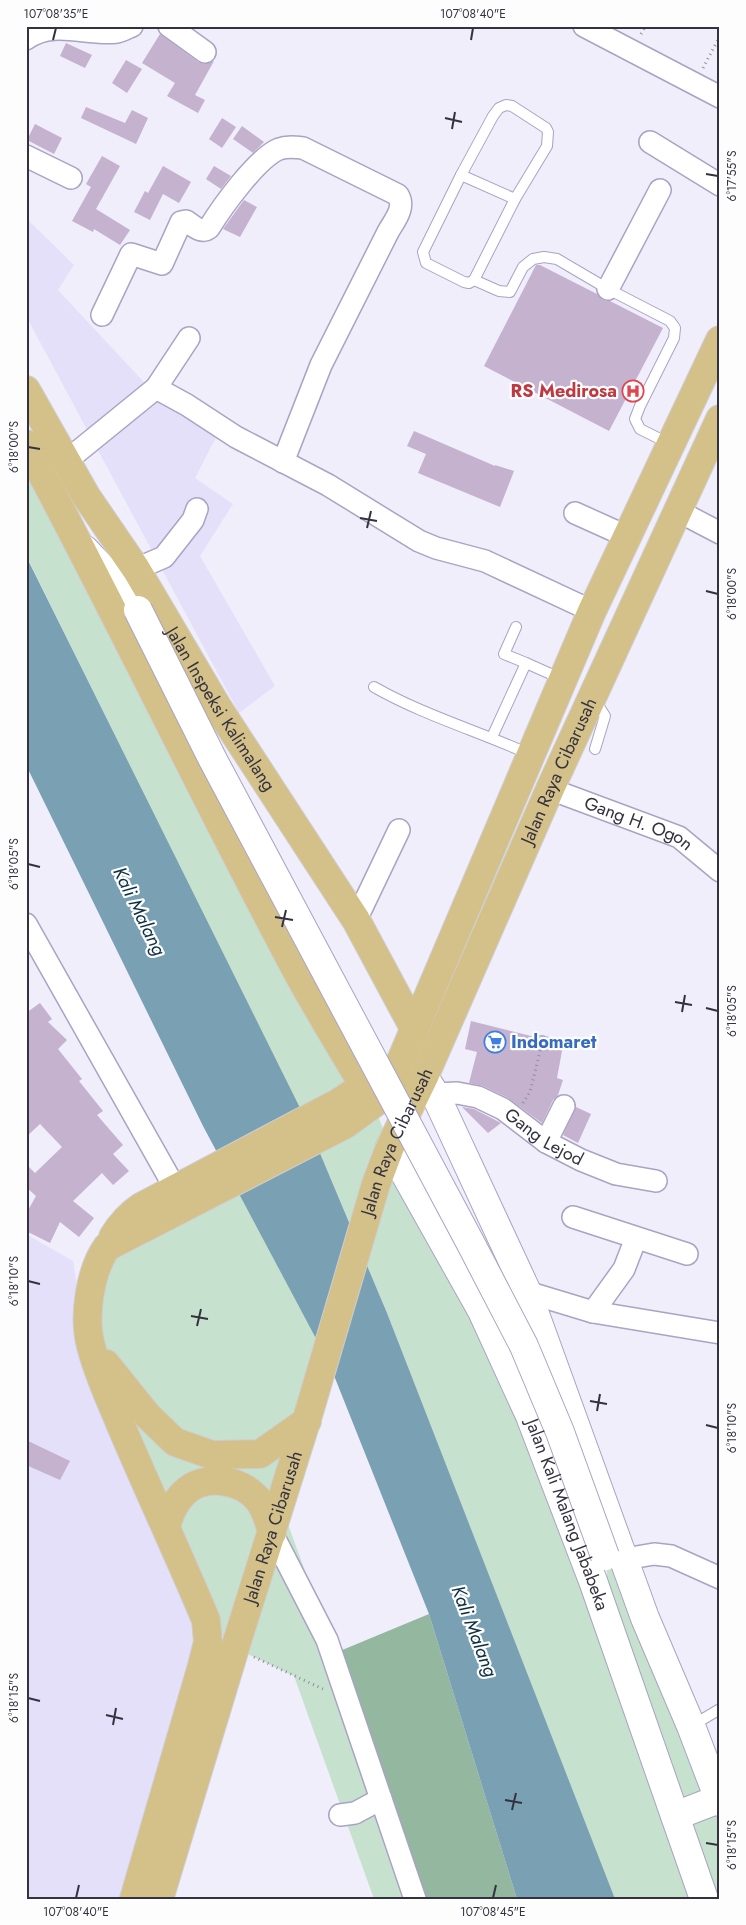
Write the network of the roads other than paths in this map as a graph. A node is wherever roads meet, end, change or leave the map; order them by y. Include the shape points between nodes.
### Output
1 (132, 26) edge
2 (169, 26) edge
3 (584, 26) edge
4 (26, 39) edge
5 (205, 52) dead end
6 (720, 97) edge
7 (650, 142) dead end
8 (26, 156) edge
9 (461, 175) junction
10 (71, 178) dead end
11 (720, 185) edge
12 (660, 190) dead end
13 (515, 199) junction
14 (474, 280) junction
15 (608, 289) junction
16 (102, 315) dead end
17 (188, 338) dead end
18 (720, 340) edge
19 (156, 388) junction
20 (26, 390) edge
21 (720, 419) edge
22 (26, 444) edge
23 (670, 444) junction
24 (283, 462) junction
25 (54, 469) junction
26 (197, 509) dead end
27 (678, 511) junction
28 (575, 514) dead end
29 (720, 533) edge
30 (113, 535) junction
31 (626, 536) junction
32 (78, 542) junction
33 (136, 569) junction
34 (136, 606) junction
35 (592, 612) junction
36 (516, 628) dead end
37 (526, 664) junction
38 (563, 679) junction
39 (374, 687) dead end
40 (593, 696) junction
41 (492, 737) junction
42 (595, 749) dead end
43 (531, 755) junction
44 (550, 789) junction
45 (399, 830) dead end
46 (720, 871) edge
47 (356, 920) junction
48 (27, 930) edge
49 (409, 1039) junction
50 (364, 1086) junction
51 (430, 1086) junction
52 (564, 1106) dead end
53 (341, 1114) junction
54 (546, 1142) junction
55 (390, 1147) junction
56 (656, 1180) dead end
57 (213, 1181) junction
58 (175, 1188) junction
59 (573, 1217) dead end
60 (636, 1238) junction
61 (107, 1247) junction
62 (687, 1254) dead end
63 (527, 1292) junction
64 (482, 1311) junction
65 (593, 1312) junction
66 (720, 1333) edge
67 (90, 1344) junction
68 (307, 1421) junction
69 (166, 1527) junction
70 (272, 1533) junction
71 (613, 1559) junction
72 (720, 1578) edge
73 (607, 1623) junction
74 (720, 1709) edge
75 (691, 1726) junction
76 (381, 1799) junction
77 (719, 1801) edge
78 (340, 1815) dead end
79 (675, 1816) junction
80 (134, 1899) edge
81 (159, 1899) edge
82 (415, 1899) edge
83 (704, 1899) edge

1 - 4 street via 118,32 51,28
2 - 5 street
3 - 6 street
7 - 11 street
8 - 10 street
9 - 13 lane
9 - 13 lane via 493,116 500,108 512,106 546,128 548,140 548,146
9 - 14 lane via 425,246 424,258 426,263 464,282
12 - 15 street
13 - 14 lane
14 - 15 lane via 499,291 510,292 523,267 533,259 544,257 558,259
15 - 23 lane via 662,315 675,328 674,338 635,419 640,429
16 - 24 street via 131,254 162,264 181,222 186,221 200,231 206,231 224,204 263,160 280,149 303,148 398,195 402,204 398,216 322,365
17 - 19 street
18 - 23 main road, Jalan Raya Cibarusah
19 - 24 street
19 - 25 street
20 - 25 main road, Jalan Inspeksi Kalimalang
21 - 27 main road, Jalan Raya Cibarusah
22 - 25 main road, Jalan Inspeksi Kalimalang
23 - 31 main road, Jalan Raya Cibarusah
24 - 35 street via 328,485 419,541 485,561
25 - 30 main road, Jalan Inspeksi Kalimalang
25 - 32 main road, Jalan Inspeksi Kalimalang
26 - 33 street via 188,527 164,557
27 - 29 street
27 - 40 main road, Jalan Raya Cibarusah
28 - 31 street
30 - 33 main road, Jalan Inspeksi Kalimalang
30 - 34 main road
31 - 35 main road, Jalan Raya Cibarusah
32 - 34 main road
32 - 50 main road, Jalan Inspeksi Kalimalang via 302,980
33 - 47 main road, Jalan Inspeksi Kalimalang via 218,708
34 - 71 main road, bridge via 218,769 524,1346
35 - 38 main road, Jalan Raya Cibarusah
36 - 37 lane via 504,654
37 - 38 lane
37 - 41 lane
38 - 43 main road, Jalan Raya Cibarusah
39 - 41 lane
40 - 42 lane via 605,716
40 - 44 main road, Jalan Raya Cibarusah
41 - 43 lane
43 - 49 main road, Jalan Raya Cibarusah
44 - 46 street, Gang H. Ogon via 678,838
44 - 51 main road, Jalan Raya Cibarusah
45 - 47 street
47 - 49 main road, Jalan Inspeksi Kalimalang
48 - 58 street
49 - 50 main road, Jalan Raya Cibarusah via 390,1065
49 - 53 main road, Jalan Raya Cibarusah via 394,1077 380,1099
50 - 53 main road, Jalan Raya Cibarusah
51 - 54 street, Gang Lejod via 478,1097 502,1108
51 - 55 main road, Jalan Raya Cibarusah
51 - 63 main road
52 - 54 street
53 - 57 main road, Jalan Raya Cibarusah
54 - 56 street, Gang Lejod via 616,1174
55 - 64 main road, Jalan Kali Malang Jababeka
55 - 68 main road, Jalan Raya Cibarusah via 376,1184
57 - 58 main road, Jalan Raya Cibarusah
57 - 61 main road, Jalan Raya Cibarusah
58 - 61 main road, Jalan Raya Cibarusah via 131,1214
59 - 60 street
60 - 62 street
60 - 65 street via 624,1269
61 - 67 main road, Jalan Raya Cibarusah via 93,1276 88,1308
63 - 64 main road
63 - 65 street
63 - 71 main road
64 - 73 main road, Jalan Kali Malang Jababeka via 530,1416
65 - 66 street
67 - 68 main road via 147,1415 175,1442 213,1455 260,1454
67 - 69 main road, Jalan Raya Cibarusah
68 - 70 main road, Jalan Raya Cibarusah
69 - 70 main road via 172,1507 185,1492 203,1482 224,1481 244,1487 259,1500
69 - 80 main road, Jalan Raya Cibarusah via 206,1620 208,1642
70 - 76 street via 327,1640
70 - 81 main road, Jalan Raya Cibarusah
71 - 72 street via 654,1554 671,1556
71 - 73 main road
71 - 75 main road via 646,1618
73 - 79 main road, Jalan Kali Malang Jababeka
74 - 75 lane
75 - 77 main road
76 - 78 street via 355,1813
76 - 82 street
77 - 79 main road
79 - 83 main road, Jalan Kali Malang Jababeka

